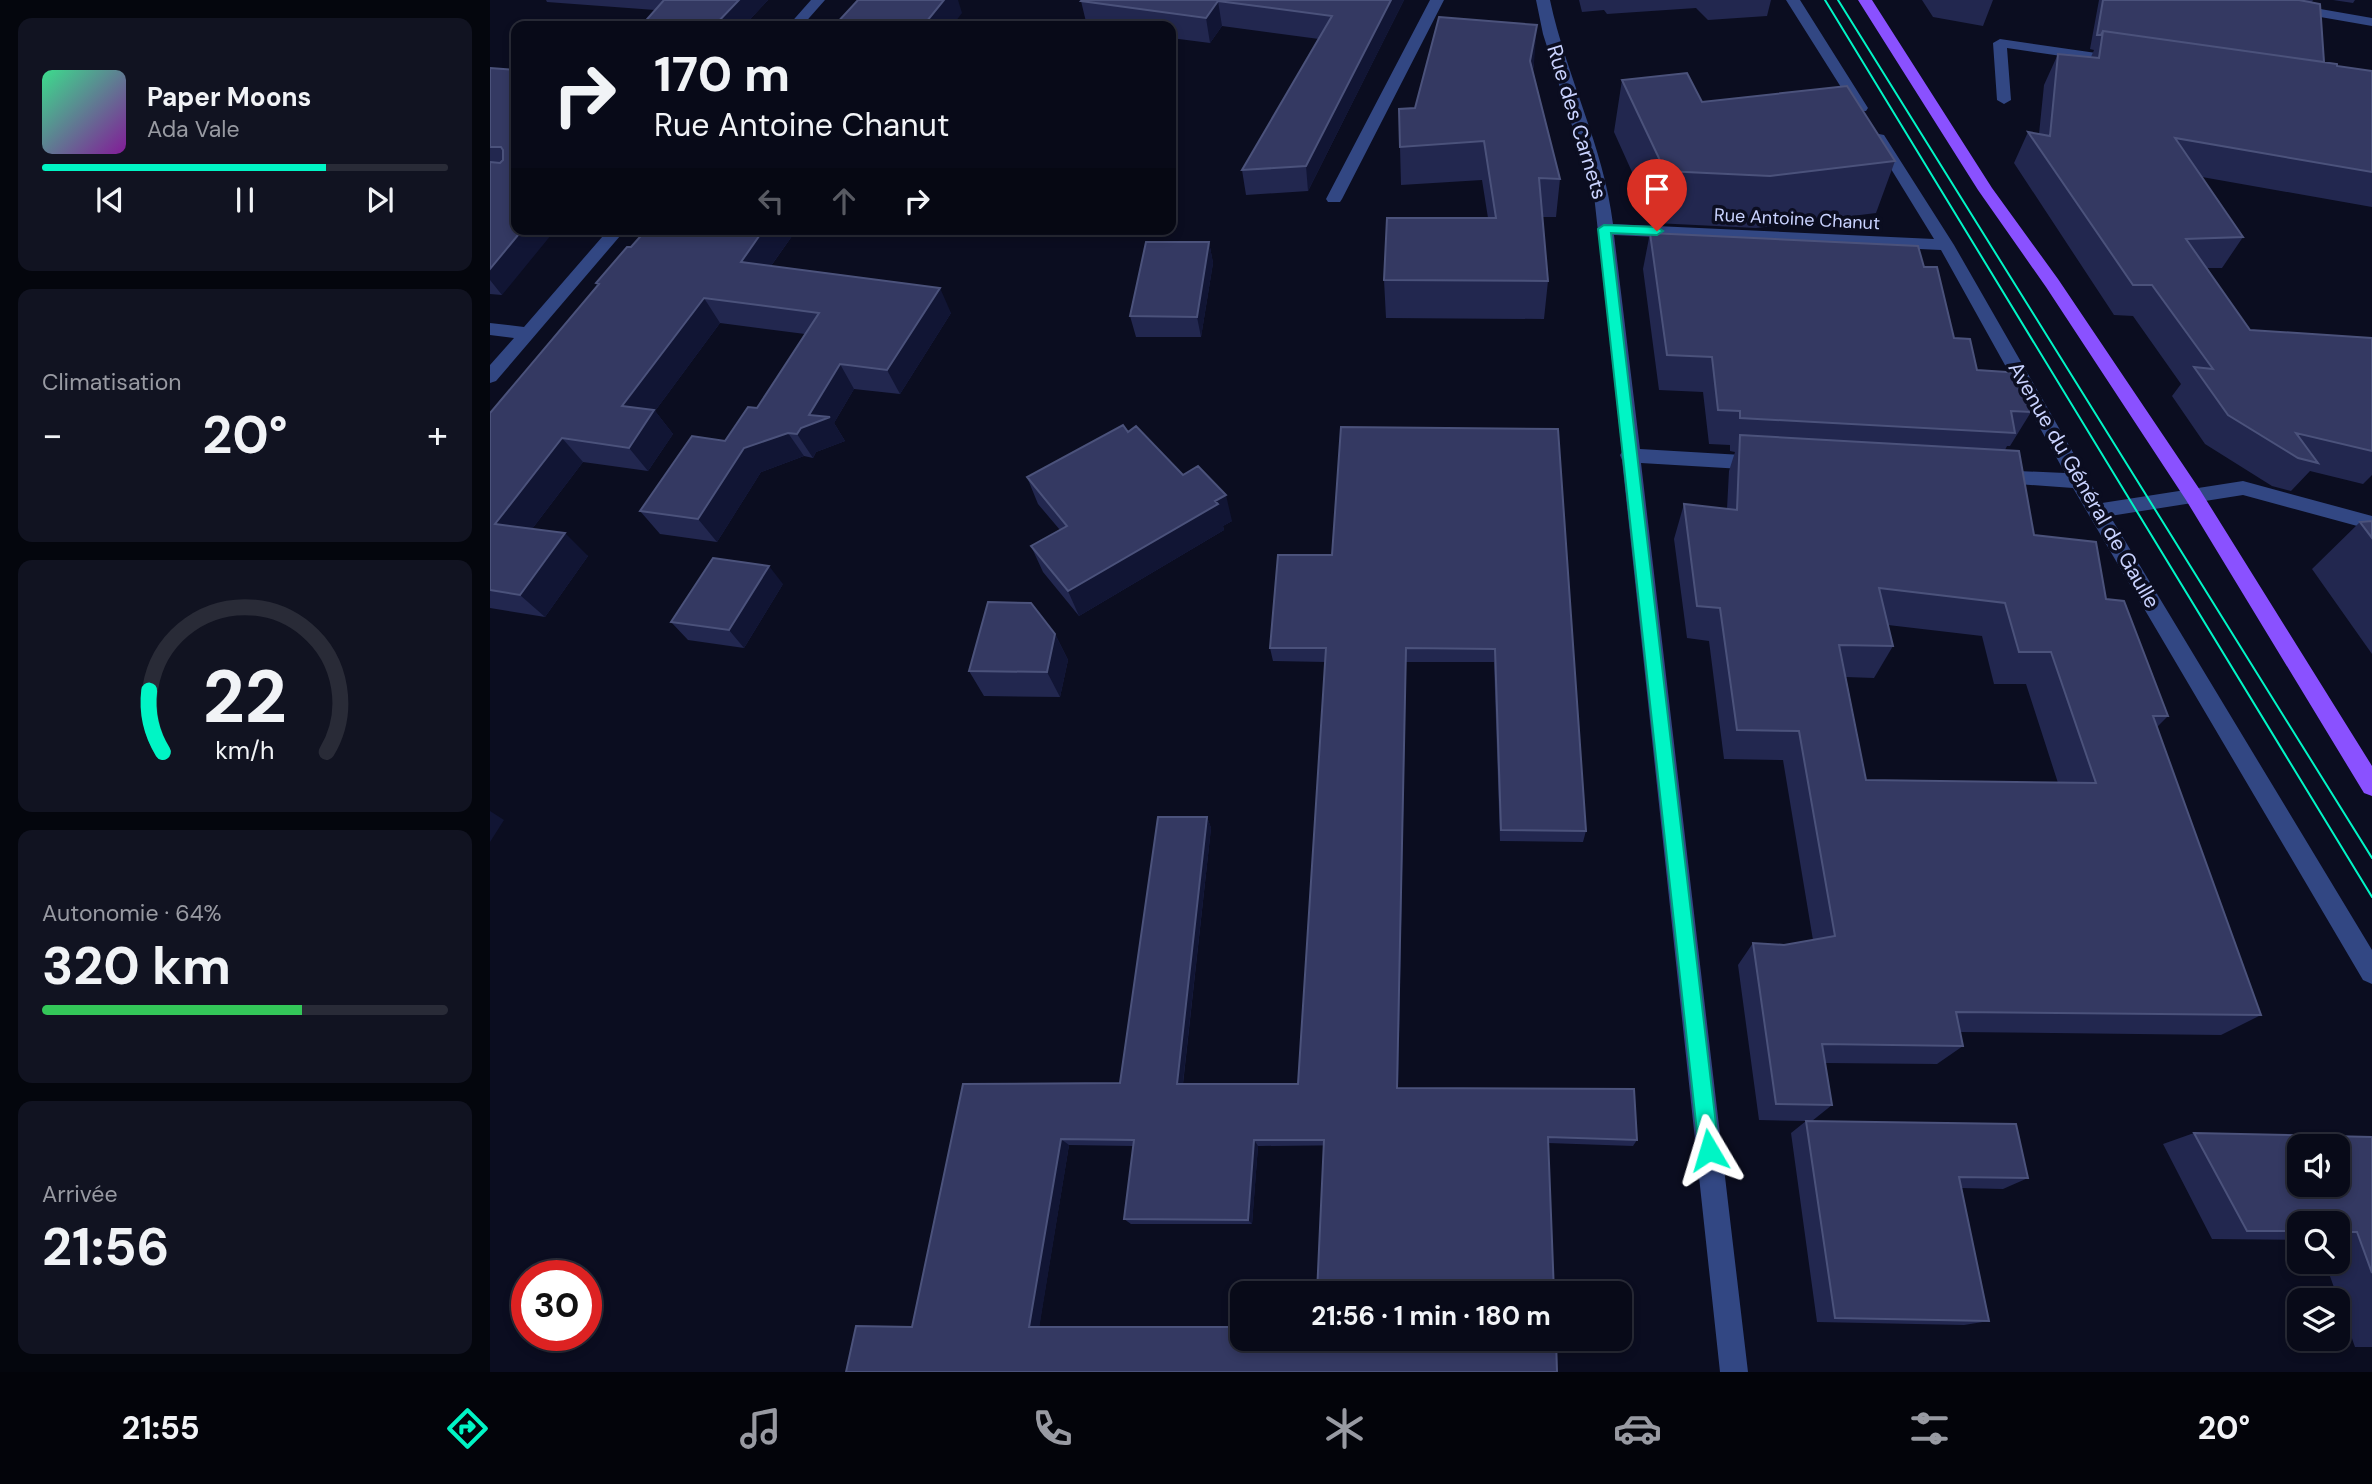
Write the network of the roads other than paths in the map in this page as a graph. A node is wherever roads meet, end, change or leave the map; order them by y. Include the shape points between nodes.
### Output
1 (818, 0) edge
2 (1437, 0) edge
3 (1543, 0) edge
4 (1793, 0) edge
5 (1865, 0) edge
6 (2245, 0) edge
7 (799, 21) edge
8 (2372, 22) edge
9 (2138, 63) edge
10 (2004, 100) dead end
11 (1334, 199) dead end
12 (1604, 229) junction
13 (613, 235) edge
14 (1946, 245) junction
15 (490, 329) edge
16 (526, 333) junction
17 (490, 377) edge
18 (1629, 455) junction
19 (1773, 464) edge
20 (1982, 476) edge
21 (2079, 481) junction
22 (2193, 495) junction
23 (2097, 511) junction
24 (2372, 523) edge
25 (2372, 786) edge
26 (2372, 972) edge
27 (1734, 1372) edge

1 - 7 street
2 - 11 street
3 - 12 street, Rue des Carnets via 1602,195
4 - 14 street, Avenue du Général de Gaulle
5 - 22 main road via 1986,190
6 - 8 street
9 - 10 street via 2000,43
12 - 14 street, Rue Antoine Chanut
12 - 18 street, Rue des Carnets
13 - 16 street
14 - 21 street, Avenue du Général de Gaulle
15 - 16 street
16 - 17 street
18 - 19 street
18 - 27 street, Rue des Carnets
20 - 21 street
21 - 23 street, Avenue du Général de Gaulle
22 - 23 street
22 - 24 street via 2243,488
22 - 25 main road
23 - 26 street, Avenue du Général de Gaulle

